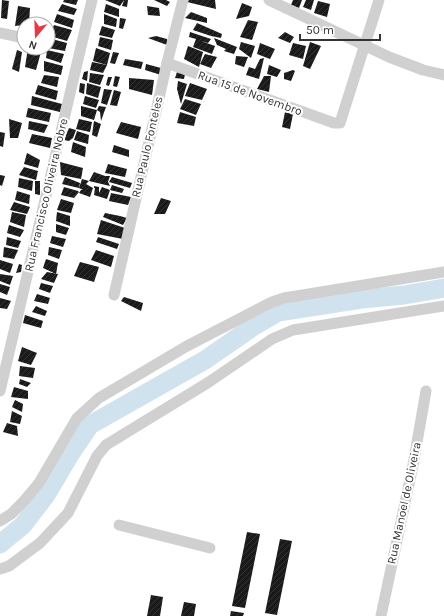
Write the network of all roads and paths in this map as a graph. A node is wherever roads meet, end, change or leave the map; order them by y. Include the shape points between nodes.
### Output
1 (92, 0) edge
2 (183, 0) edge
3 (269, 0) edge
4 (379, 0) edge
5 (0, 33) edge
6 (16, 36) edge
7 (365, 45) junction
8 (167, 63) junction
9 (444, 74) edge
10 (444, 272) edge
11 (114, 295) dead end
12 (444, 306) edge
13 (0, 391) edge
14 (426, 391) dead end
15 (0, 521) edge
16 (119, 525) dead end
17 (210, 548) dead end
18 (0, 569) edge
19 (381, 616) edge

1 - 13 street, Rua Francisco Oliveira Nobre
2 - 8 street, Rua Paulo Fonteles
3 - 7 street
4 - 7 street
5 - 6 street
7 - 8 street, Rua 15 de Novembro via 340,123
7 - 9 street via 423,70
8 - 11 street, Rua Paulo Fonteles
10 - 15 street via 284,298 187,346 99,398 76,418 39,483 11,514
12 - 18 street via 293,330 272,339 209,382 106,445 68,513 40,543 9,566
14 - 19 street, Rua Manoel de Oliveira
16 - 17 street

